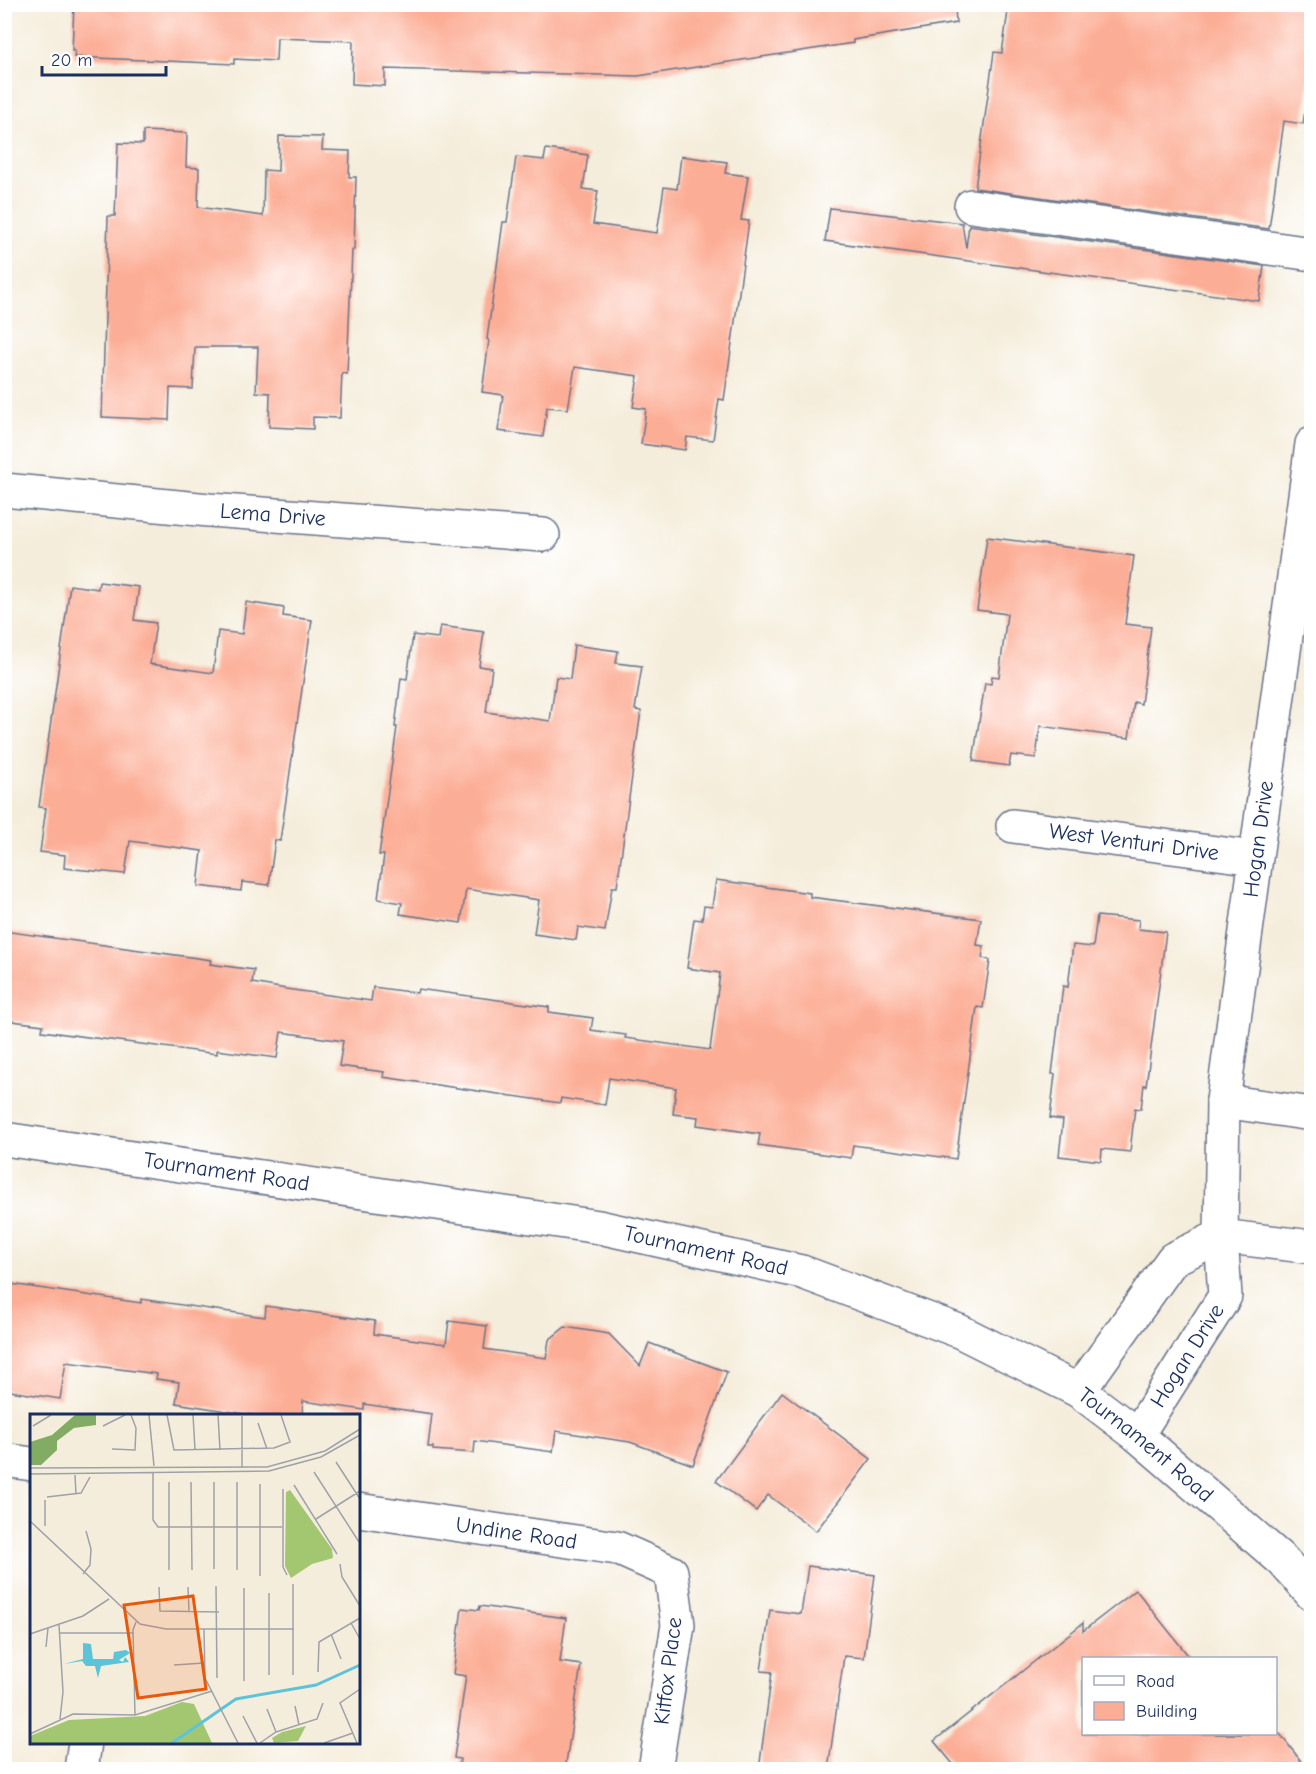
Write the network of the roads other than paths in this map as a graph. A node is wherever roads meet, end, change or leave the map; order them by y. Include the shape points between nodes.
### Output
1 (971, 207) dead end
2 (1311, 254) edge
3 (1310, 464) edge
4 (4, 490) edge
5 (543, 535) dead end
6 (1013, 826) dead end
7 (1255, 858) junction
8 (1223, 1101) junction
9 (1311, 1114) edge
10 (4, 1139) edge
11 (1221, 1236) junction
12 (1311, 1247) edge
13 (1079, 1391) junction
14 (1137, 1435) junction
15 (4, 1461) edge
16 (30, 1464) edge
17 (360, 1510) edge
18 (671, 1572) joint
19 (1311, 1594) edge
20 (85, 1744) edge
21 (81, 1770) edge
22 (655, 1770) edge

1 - 2 street
3 - 7 street, Hogan Drive
4 - 5 street, Lema Drive
6 - 7 street, West Venturi Drive
7 - 8 street, Hogan Drive
8 - 9 street
8 - 11 street, Hogan Drive
10 - 13 street, Tournament Road via 599,1227 802,1272 959,1331
11 - 12 street
11 - 13 street via 1173,1259
11 - 14 street, Hogan Drive via 1224,1296
13 - 14 street, Tournament Road
14 - 19 street, Tournament Road via 1283,1561
15 - 16 street
17 - 18 street, Undine Road via 617,1548
18 - 22 street, Kitfox Place via 678,1625
20 - 21 street

